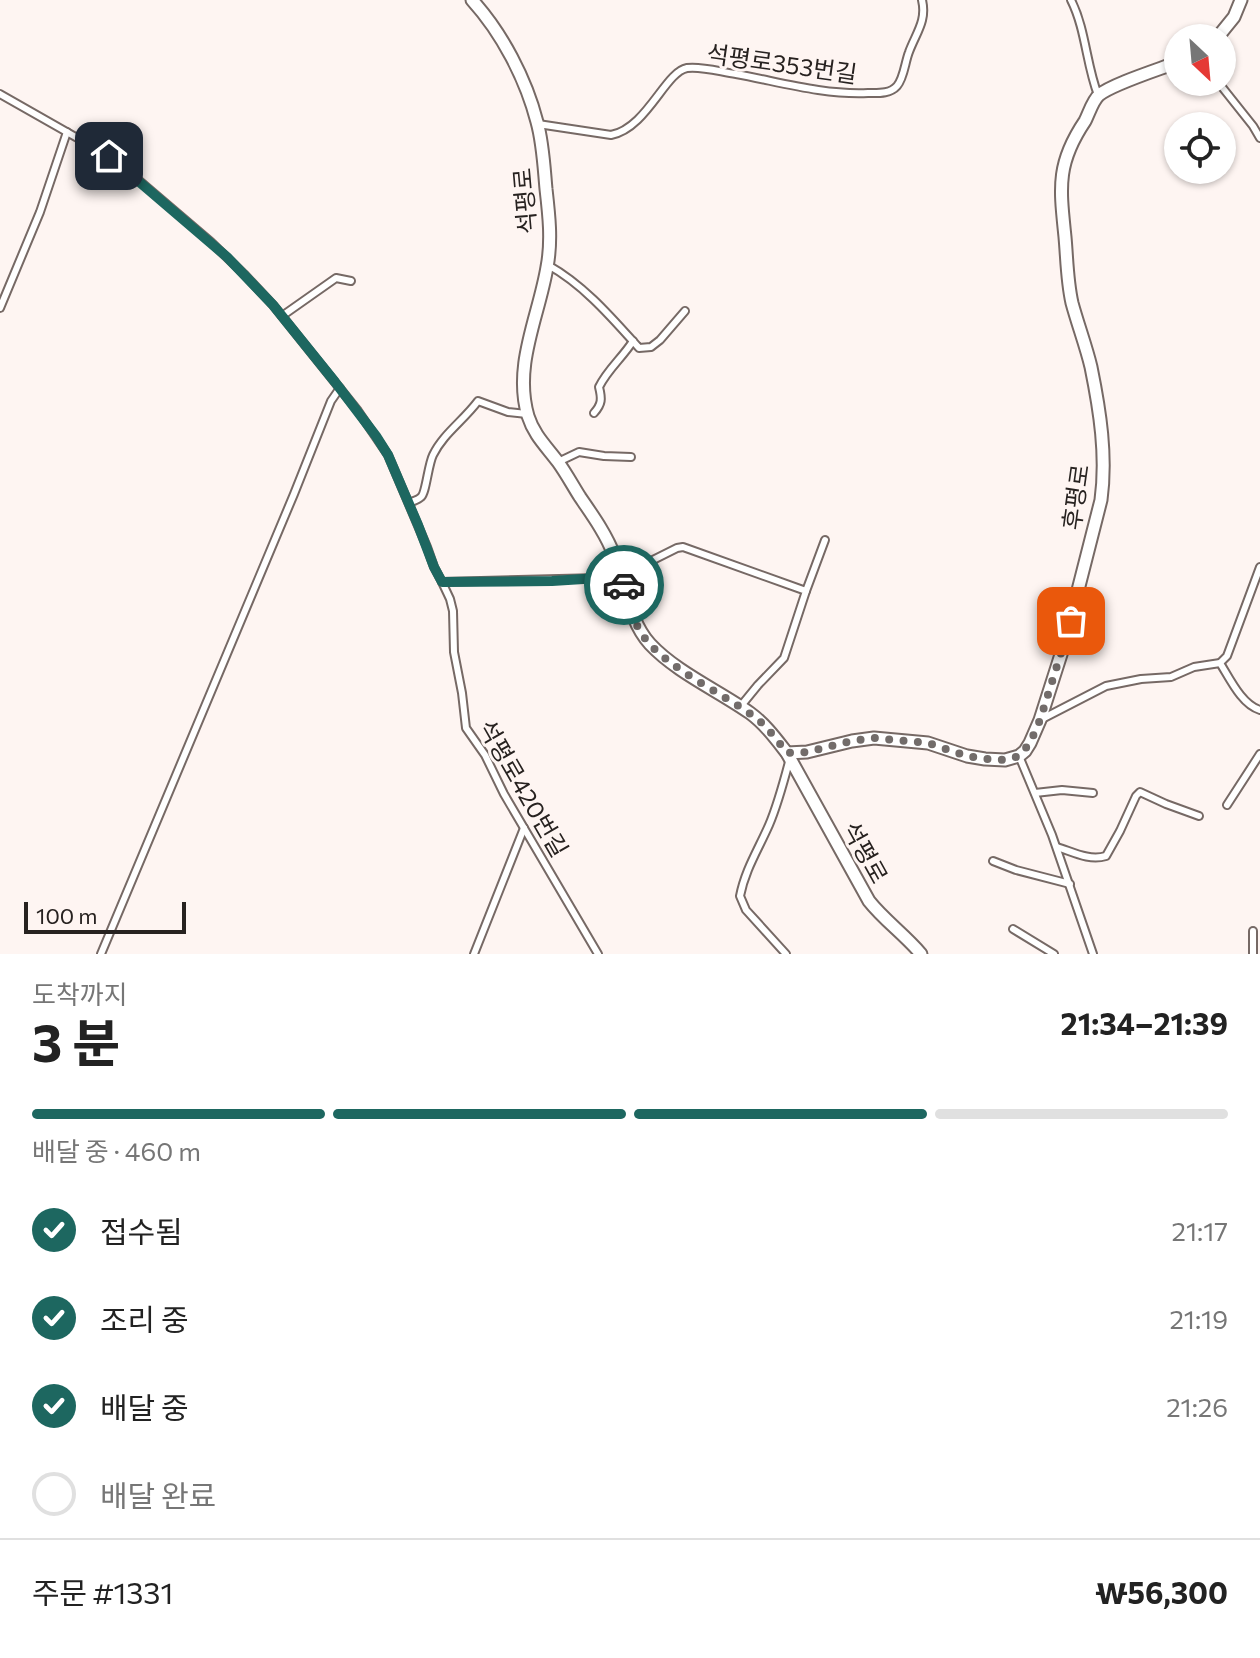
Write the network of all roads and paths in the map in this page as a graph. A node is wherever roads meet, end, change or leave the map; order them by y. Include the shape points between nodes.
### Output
1 (472, 0) edge
2 (922, 0) edge
3 (1071, 0) edge
4 (1241, 0) edge
5 (1228, 24) edge
6 (1164, 67) edge
7 (0, 94) edge
8 (1098, 95) junction
9 (1229, 96) edge
10 (538, 124) junction
11 (67, 132) junction
12 (1260, 138) edge
13 (548, 265) junction
14 (351, 281) dead end
15 (0, 308) edge
16 (685, 311) dead end
17 (282, 316) junction
18 (633, 341) junction
19 (340, 388) junction
20 (594, 413) dead end
21 (527, 414) junction
22 (631, 457) dead end
23 (558, 462) junction
24 (409, 503) junction
25 (825, 540) dead end
26 (1260, 567) edge
27 (620, 573) junction
28 (442, 582) junction
29 (806, 591) junction
30 (1220, 663) junction
31 (740, 707) junction
32 (1260, 710) edge
33 (1040, 720) junction
34 (1260, 754) edge
35 (789, 756) junction
36 (1019, 756) junction
37 (1035, 793) junction
38 (1093, 793) dead end
39 (1227, 805) dead end
40 (1199, 816) dead end
41 (524, 828) junction
42 (1057, 847) junction
43 (993, 861) dead end
44 (1070, 884) junction
45 (1013, 929) dead end
46 (1253, 931) dead end
47 (101, 954) edge
48 (474, 954) edge
49 (598, 954) edge
50 (786, 954) edge
51 (921, 954) edge
52 (1054, 954) edge
53 (1093, 954) edge
54 (1253, 954) edge

1 - 10 street, 석평로 via 514,62
2 - 10 lane, 석평로353번길 via 921,26 900,81 886,93 829,93 685,68 621,133
3 - 8 lane
4 - 5 street
6 - 8 street
7 - 11 lane, 석평로420번길
8 - 33 street, 후평로 via 1064,160 1061,201 1067,278 1090,365 1104,480 1080,586
9 - 12 lane
10 - 13 street, 석평로 via 550,218
11 - 15 lane
11 - 17 lane, 석평로420번길 via 122,166 227,257
13 - 18 lane via 599,305
13 - 21 street, 석평로 via 527,348
14 - 17 lane via 336,278
16 - 18 lane via 651,347 639,348
17 - 19 lane, 석평로420번길
18 - 20 lane via 599,387 601,405
19 - 24 lane, 석평로420번길 via 388,455
19 - 47 lane
21 - 23 street, 석평로
21 - 24 lane via 478,401 440,443 422,497
22 - 23 lane via 579,452
23 - 27 street, 석평로 via 601,528
24 - 28 lane, 석평로420번길
25 - 29 lane
26 - 30 lane
27 - 28 lane via 552,581
27 - 29 lane via 683,547
27 - 31 street, 석평로 via 634,618 651,645
28 - 41 lane, 석평로420번길 via 453,611 466,728
29 - 31 lane via 784,658
30 - 32 lane via 1246,702
30 - 33 lane via 1171,677 1106,686
31 - 35 street, 석평로 via 762,723
33 - 36 street, 후평로
34 - 39 lane
35 - 36 street via 874,738 928,743 985,759
35 - 50 lane via 781,793 740,896
35 - 51 street, 석평로 via 869,901
36 - 37 lane
37 - 38 lane
37 - 42 lane
40 - 42 lane via 1140,792 1106,856
41 - 48 lane
41 - 49 lane, 석평로420번길
42 - 44 lane
43 - 44 lane
44 - 53 lane
45 - 52 lane
46 - 54 lane

